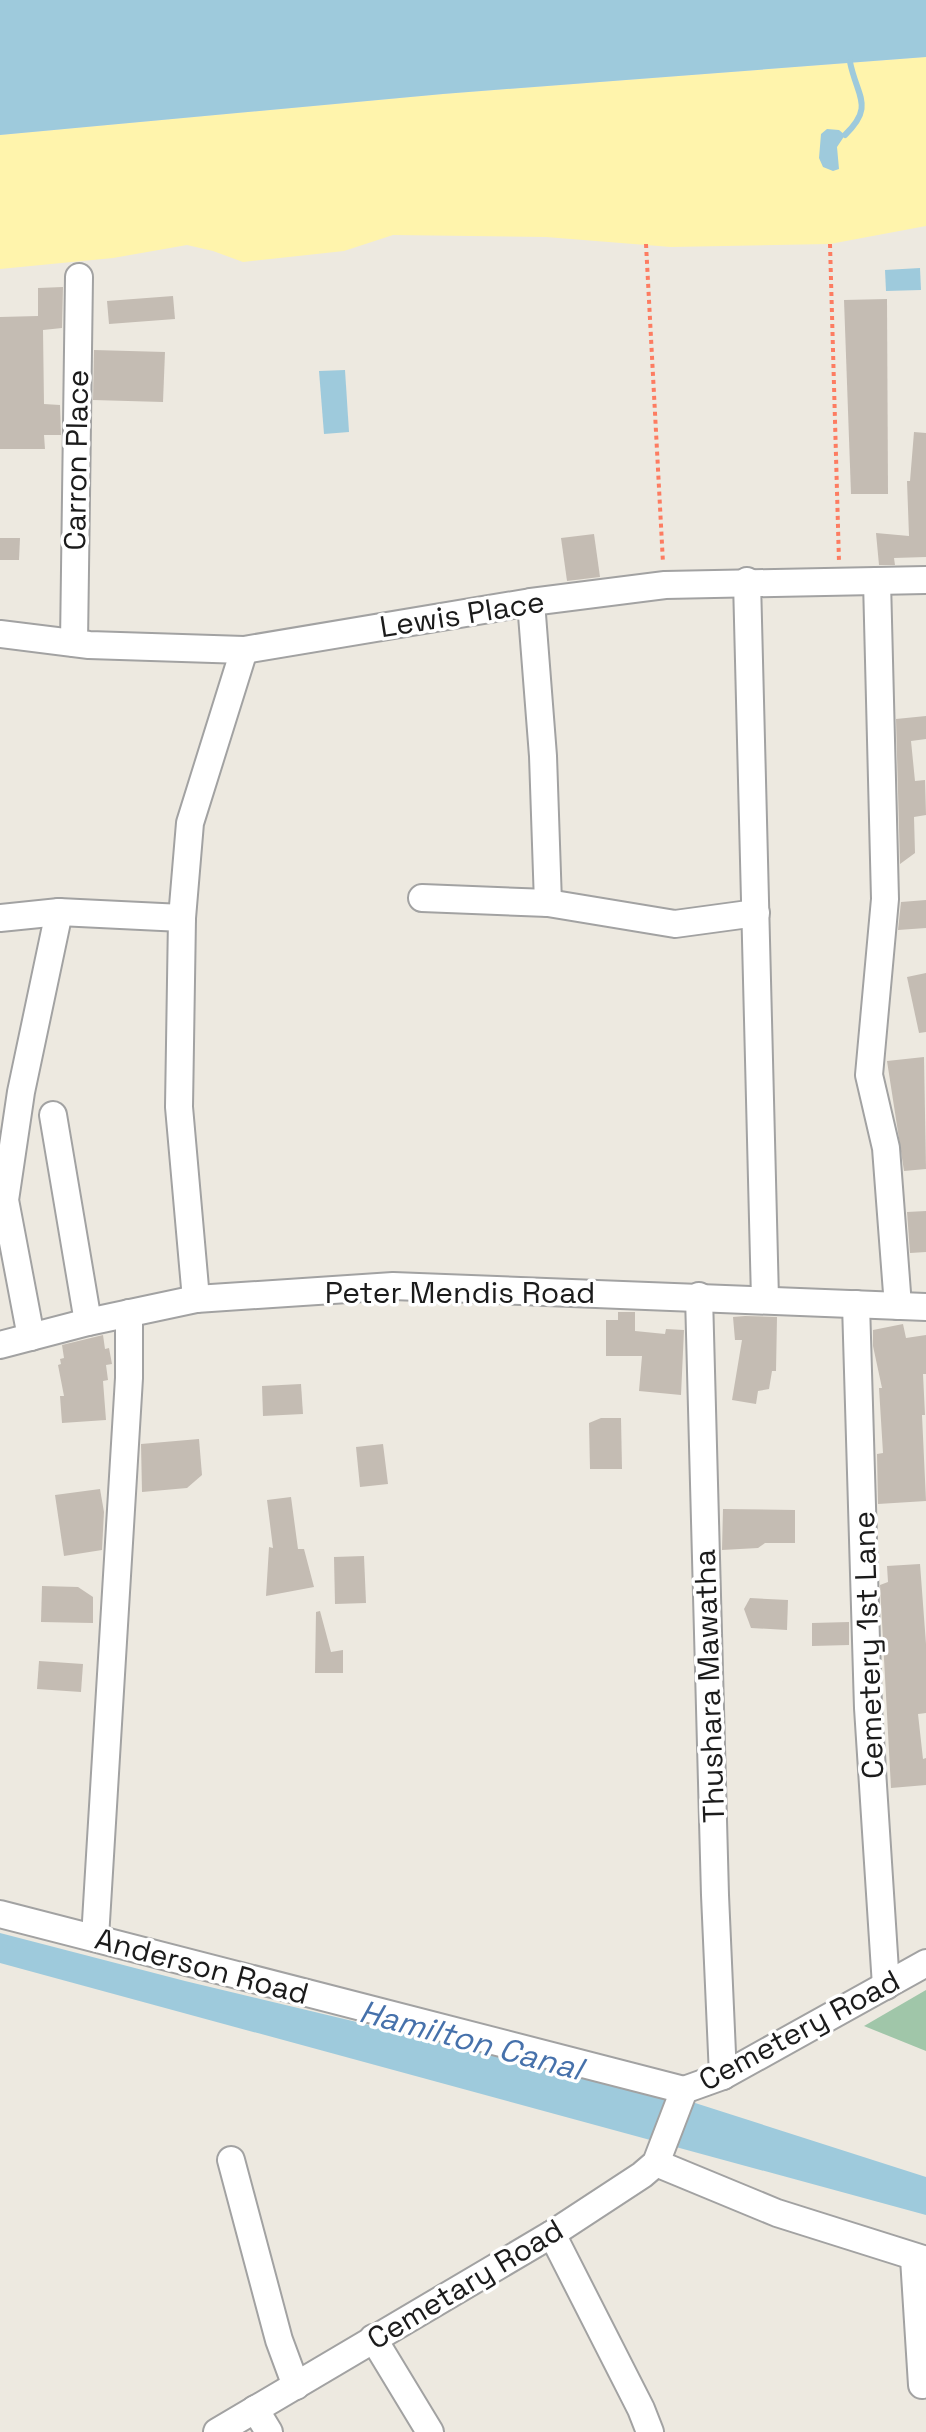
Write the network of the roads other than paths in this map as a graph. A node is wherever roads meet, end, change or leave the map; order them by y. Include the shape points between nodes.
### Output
1 (79, 277) dead end
2 (926, 580) edge
3 (747, 581) junction
4 (877, 581) junction
5 (531, 602) junction
6 (0, 634) edge
7 (74, 643) junction
8 (244, 650) junction
9 (422, 898) dead end
10 (548, 903) junction
11 (59, 912) junction
12 (756, 913) junction
13 (0, 918) edge
14 (182, 918) junction
15 (53, 1115) dead end
16 (699, 1296) junction
17 (196, 1299) junction
18 (765, 1299) junction
19 (856, 1304) junction
20 (898, 1306) junction
21 (926, 1307) edge
22 (129, 1313) junction
23 (88, 1322) junction
24 (31, 1337) junction
25 (0, 1345) edge
26 (0, 1914) edge
27 (95, 1938) junction
28 (926, 1963) edge
29 (886, 1986) junction
30 (723, 2076) junction
31 (681, 2097) junction
32 (659, 2155) junction
33 (231, 2160) dead end
34 (552, 2234) junction
35 (920, 2259) edge
36 (373, 2338) junction
37 (922, 2385) dead end
38 (296, 2386) junction
39 (255, 2409) junction
40 (217, 2432) edge
41 (269, 2432) edge
42 (430, 2432) edge
43 (650, 2432) edge

1 - 7 street, Carron Place
2 - 4 street, Lewis Place
3 - 4 street, Lewis Place
3 - 5 street, Lewis Place
3 - 12 street
4 - 20 street via 885,899 869,1075 886,1148
5 - 8 street, Lewis Place
5 - 10 street
6 - 7 street, Lewis Place
7 - 8 street, Lewis Place
8 - 14 street via 190,823
9 - 10 street
10 - 12 street via 675,924
11 - 13 street
11 - 14 street
11 - 24 street via 21,1092 5,1200
12 - 18 street
14 - 17 street via 179,1107
15 - 23 street
16 - 17 street, Peter Mendis Road via 393,1286
16 - 18 street, Peter Mendis Road
16 - 30 street, Thushara Mawatha
17 - 22 street, Peter Mendis Road
18 - 19 street, Peter Mendis Road
19 - 20 street, Peter Mendis Road
19 - 29 street, Cemetery 1st Lane via 868,1708
20 - 21 street, Peter Mendis Road
22 - 23 street, Peter Mendis Road
22 - 27 street
23 - 24 street, Peter Mendis Road
24 - 25 street, Peter Mendis Road
26 - 27 street, Anderson Road
27 - 31 street, Anderson Road
28 - 29 street, Cemetery Road
29 - 30 street, Cemetery Road
30 - 31 street, Cemetery Road
31 - 32 street
32 - 34 street, Cemetary Road via 642,2175
32 - 35 street via 777,2213
33 - 38 street
34 - 36 street, Cemetary Road
34 - 43 street
35 - 37 street
36 - 38 street, Cemetary Road
36 - 42 street
38 - 39 street, Cemetary Road
39 - 40 street, Cemetary Road
39 - 41 street

